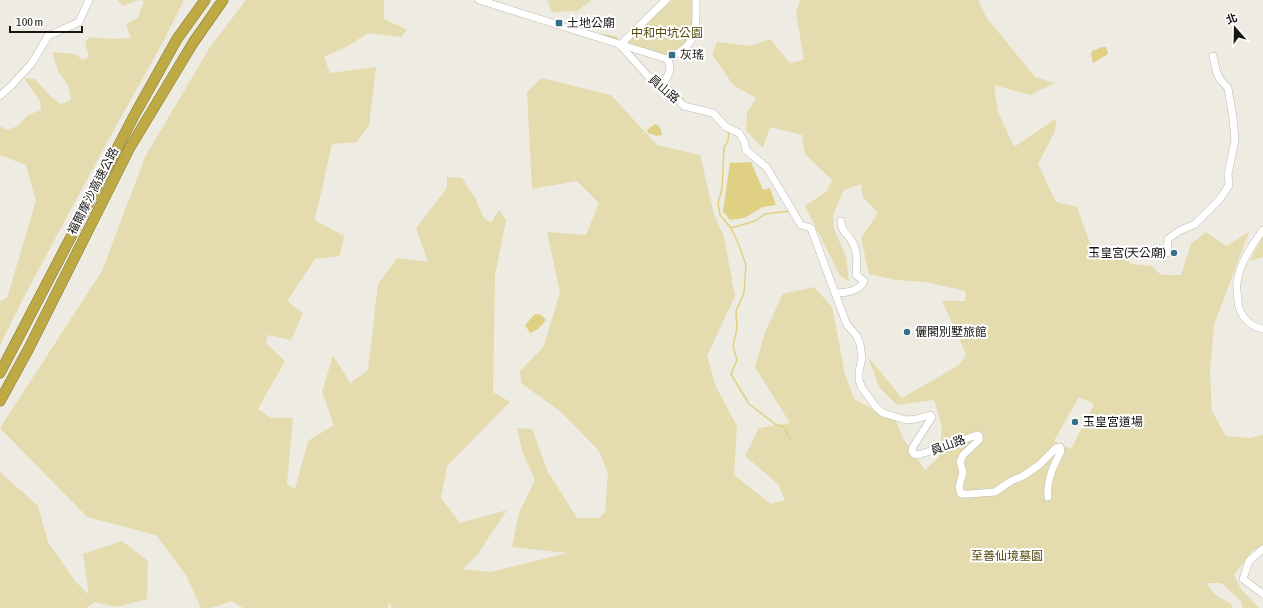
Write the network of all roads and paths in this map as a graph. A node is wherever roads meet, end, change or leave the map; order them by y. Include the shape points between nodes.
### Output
1 (89, 0) edge
2 (204, 0) edge
3 (223, 0) edge
4 (479, 0) edge
5 (666, 0) edge
6 (696, 0) edge
7 (620, 45) junction
8 (1213, 56) dead end
9 (670, 58) junction
10 (664, 83) junction
11 (0, 96) edge
12 (841, 221) dead end
13 (1263, 230) edge
14 (1167, 253) dead end
15 (835, 292) junction
16 (1263, 329) edge
17 (0, 373) edge
18 (0, 401) edge
19 (1048, 497) dead end
20 (1263, 549) edge
21 (1263, 594) edge

1 - 11 street via 79,22 48,36 32,63
2 - 17 highway, 福爾摩沙高速公路 via 178,39 135,114
3 - 18 highway, 福爾摩沙高速公路 via 193,43 129,149
4 - 7 street
5 - 7 street
6 - 9 street via 693,35 686,48
7 - 9 street
7 - 10 street, 員山路 via 647,75
8 - 14 street via 1219,78 1228,88 1233,118 1235,140 1228,174 1229,185 1220,199 1194,224 1168,239
9 - 10 street via 671,69
10 - 15 street, 員山路 via 684,106 713,113 726,127 739,133 746,150 767,168 801,225 811,228
12 - 15 street via 844,232 852,240 856,254 856,275 864,281 857,289 843,293
13 - 16 street via 1246,257 1236,284 1239,310 1246,321
15 - 19 street, 員山路 via 847,325 860,344 862,358 859,380 876,407 883,413 906,420 930,415 932,417 913,447 914,454 918,455 979,436 979,440 963,455 960,462 963,472 959,487 961,494 968,494 995,492 1039,465 1060,447 1061,451 1052,469
20 - 21 street via 1250,561 1243,578

